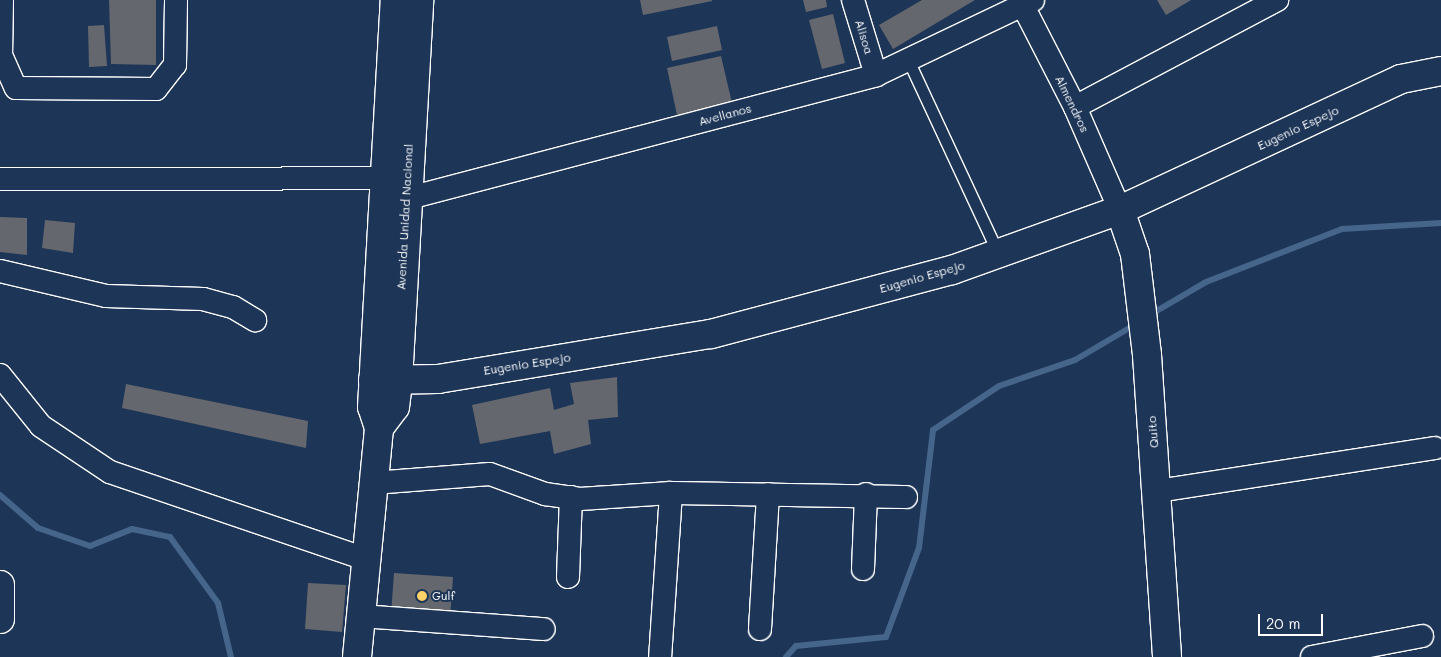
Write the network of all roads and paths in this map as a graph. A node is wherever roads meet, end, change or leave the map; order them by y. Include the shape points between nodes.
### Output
1 (2, 0) edge
2 (176, 0) edge
3 (395, 0) edge
4 (419, 0) edge
5 (853, 0) edge
6 (1276, 0) edge
7 (1026, 2) edge
8 (909, 62) junction
9 (1441, 72) edge
10 (876, 75) junction
11 (1075, 107) junction
12 (386, 178) junction
13 (0, 179) edge
14 (405, 200) junction
15 (1120, 210) junction
16 (999, 254) junction
17 (0, 271) edge
18 (256, 320) dead end
19 (0, 375) edge
20 (386, 380) junction
21 (1435, 448) dead end
22 (373, 483) junction
23 (1158, 484) junction
24 (670, 493) junction
25 (768, 494) junction
26 (866, 494) junction
27 (571, 497) junction
28 (906, 497) dead end
29 (366, 559) junction
30 (863, 570) dead end
31 (568, 577) dead end
32 (0, 584) edge
33 (0, 619) edge
34 (544, 629) dead end
35 (760, 629) dead end
36 (1422, 636) dead end
37 (359, 639) edge
38 (660, 657) edge
39 (1167, 657) edge
40 (1312, 657) edge

1 - 2 street via 1,55 16,88 156,89 175,65
3 - 12 main road, Avenida Unidad Nacional
4 - 14 main road, Avenida Unidad Nacional
5 - 10 street, Alisoa
6 - 11 street
7 - 8 street, Avellanos
7 - 11 street, Almendros
8 - 10 street, Avellanos
8 - 16 lane
9 - 15 main road, Eugenio Espejo via 1401,79
10 - 14 street, Avellanos
11 - 15 street, Almendros
12 - 13 street
12 - 20 main road, Avenida Unidad Nacional
14 - 20 main road, Avenida Unidad Nacional
15 - 16 main road, Eugenio Espejo
15 - 23 main road, Quito via 1135,254
16 - 20 main road, Eugenio Espejo via 711,334 438,378
17 - 18 street via 106,296 203,300 233,307
19 - 29 street via 42,426 110,472
20 - 22 main road, Avenida Unidad Nacional via 395,407 379,428
21 - 23 street
22 - 27 street via 490,474 545,494
22 - 29 main road, Avenida Unidad Nacional
23 - 39 main road, Quito
24 - 25 street
24 - 27 street
24 - 38 street
25 - 26 street
25 - 35 street
26 - 28 street
26 - 30 street
27 - 31 street
29 - 37 main road, Avenida Unidad Nacional
32 - 33 main road
34 - 37 street
36 - 40 street

